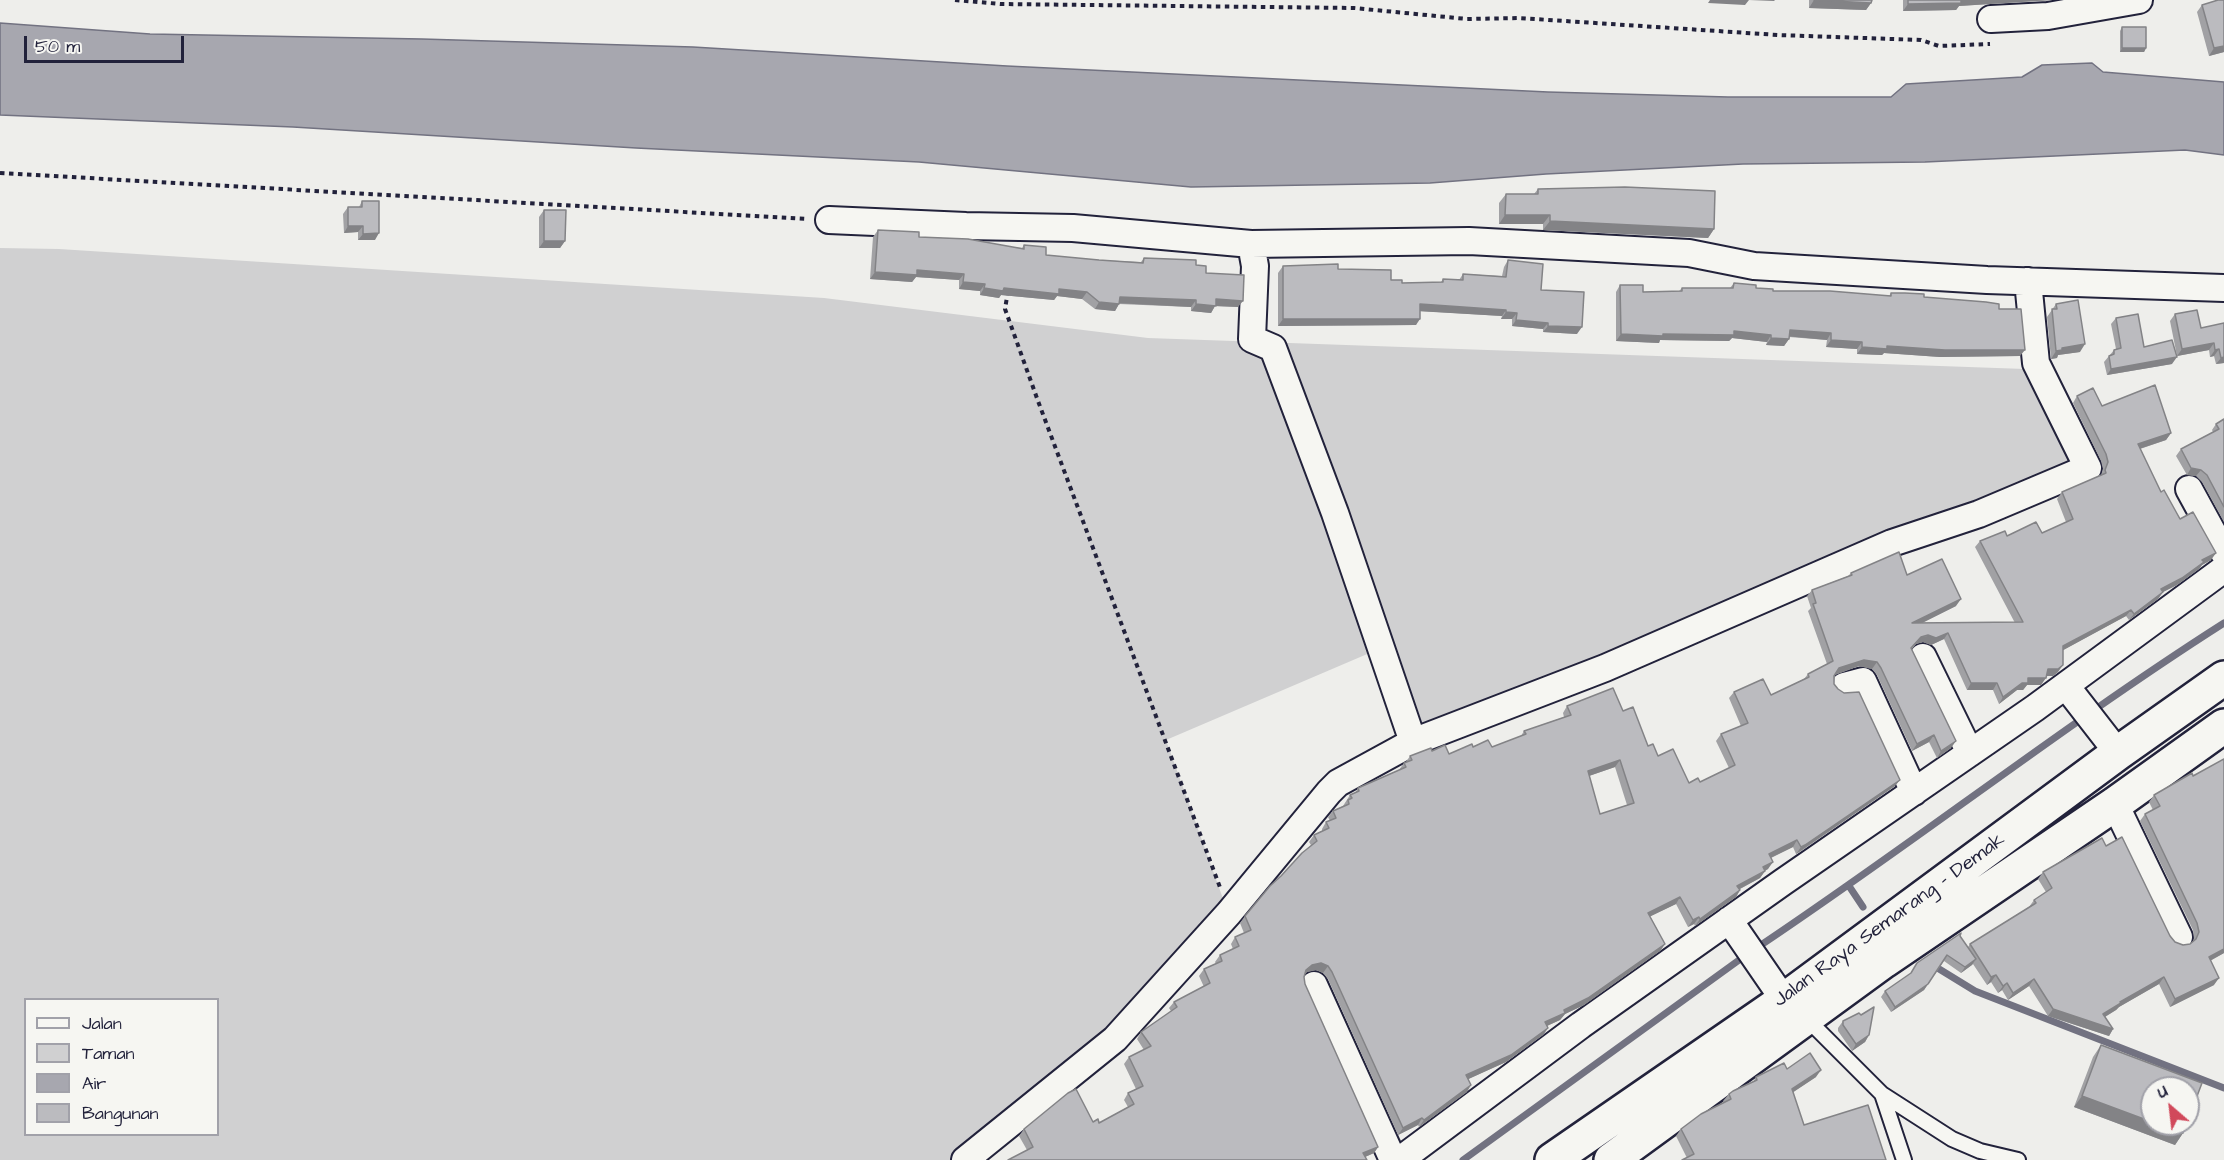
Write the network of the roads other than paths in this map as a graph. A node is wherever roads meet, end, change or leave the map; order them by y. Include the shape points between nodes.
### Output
1 (2139, 0) edge
2 (1991, 31) road end
3 (830, 220) road end
4 (1251, 244) junction
5 (2028, 281) junction
6 (2224, 288) edge
7 (2189, 489) dead end
8 (2224, 553) edge
9 (2224, 569) edge
10 (1923, 657) dead end
11 (2224, 678) edge
12 (1844, 686) dead end
13 (2069, 689) junction
14 (2224, 726) edge
15 (1413, 742) junction
16 (2114, 747) junction
17 (1970, 753) junction
18 (1914, 792) junction
19 (2115, 804) junction
20 (1735, 928) junction
21 (2179, 937) dead end
22 (1314, 985) dead end
23 (1786, 999) junction
24 (1882, 1094) junction
25 (965, 1160) edge
26 (1393, 1160) edge
27 (1400, 1160) edge
28 (1552, 1160) edge
29 (1611, 1160) edge
30 (1904, 1160) edge
31 (2018, 1160) edge

1 - 2 street
3 - 4 street via 1073,228
4 - 5 street via 1469,241 1689,253 1754,266
4 - 15 street via 1255,266 1252,339 1273,348 1335,513
5 - 6 street
5 - 15 street via 2036,363 2088,468 1979,514 1892,543 1605,668
7 - 8 street
9 - 13 street
10 - 17 street
11 - 16 highway, Jalan Raya Semarang - Demak
12 - 18 street via 1863,681
13 - 16 street
13 - 17 street
14 - 19 highway, Jalan Raya Semarang - Demak
15 - 25 street via 1338,783 1229,913 1115,1039
16 - 23 highway, Jalan Raya Semarang - Demak
17 - 18 street
18 - 20 street
19 - 21 street
19 - 23 highway, Jalan Raya Semarang - Demak via 1884,961
20 - 23 street
20 - 27 street via 1581,1025
22 - 26 street
23 - 24 lane
23 - 28 highway, Jalan Raya Semarang - Demak
23 - 29 highway, Jalan Raya Semarang - Demak
24 - 30 lane
24 - 31 lane via 1952,1139

